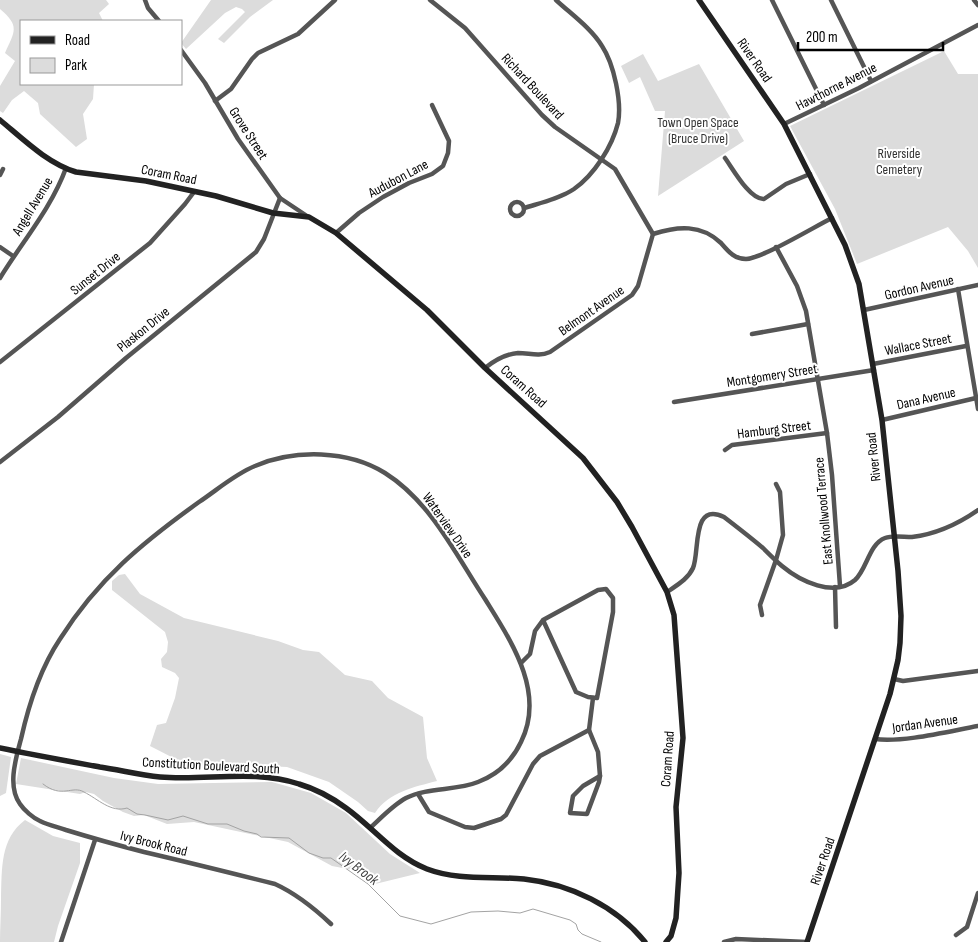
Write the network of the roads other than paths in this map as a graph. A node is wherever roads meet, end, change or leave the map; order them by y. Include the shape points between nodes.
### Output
1 (145, 0) edge
2 (334, 0) edge
3 (430, 0) edge
4 (556, 0) edge
5 (699, 0) edge
6 (772, 0) edge
7 (831, 0) edge
8 (974, 0) edge
9 (978, 5) edge
10 (158, 20) edge
11 (978, 25) edge
12 (182, 51) edge
13 (871, 81) junction
14 (215, 102) junction
15 (824, 105) junction
16 (432, 106) dead end
17 (0, 120) edge
18 (784, 124) junction
19 (725, 158) dead end
20 (601, 160) junction
21 (66, 168) junction
22 (3, 169) dead end
23 (0, 174) edge
24 (810, 174) junction
25 (194, 192) junction
26 (280, 198) junction
27 (524, 208) dead end
28 (273, 213) junction
29 (309, 217) junction
30 (832, 218) junction
31 (336, 233) junction
32 (653, 234) junction
33 (0, 247) edge
34 (776, 247) junction
35 (14, 256) junction
36 (0, 278) edge
37 (978, 285) edge
38 (958, 289) junction
39 (864, 310) junction
40 (808, 324) junction
41 (752, 334) dead end
42 (966, 346) junction
43 (0, 362) edge
44 (874, 367) junction
45 (486, 368) junction
46 (818, 379) junction
47 (976, 398) junction
48 (674, 402) dead end
49 (978, 409) edge
50 (882, 420) junction
51 (827, 433) junction
52 (725, 450) dead end
53 (0, 462) edge
54 (776, 484) dead end
55 (978, 510) edge
56 (894, 536) junction
57 (776, 560) junction
58 (838, 587) junction
59 (667, 592) junction
60 (762, 614) dead end
61 (544, 620) junction
62 (836, 627) dead end
63 (521, 663) junction
64 (978, 671) edge
65 (894, 679) junction
66 (593, 698) junction
67 (978, 726) edge
68 (589, 730) junction
69 (875, 739) junction
70 (0, 748) edge
71 (18, 751) junction
72 (600, 776) junction
73 (418, 794) junction
74 (370, 828) junction
75 (95, 840) junction
76 (978, 893) edge
77 (332, 924) dead end
78 (956, 934) dead end
79 (62, 942) edge
80 (645, 942) edge
81 (666, 942) edge
82 (724, 942) edge
83 (807, 942) edge

1 - 10 street
2 - 14 street via 298,34 258,53 232,89
3 - 20 street, Richard Boulevard via 465,28 542,116
4 - 20 street via 603,46 613,74 618,122
5 - 18 main road, River Road
6 - 15 street
7 - 13 street
8 - 9 street
11 - 13 street, Hawthorne Avenue
12 - 14 street, Grove Street
13 - 15 street, Hawthorne Avenue
14 - 26 street, Grove Street
15 - 18 street, Hawthorne Avenue
16 - 31 street, Audubon Lane via 449,141 443,166 383,197
17 - 21 main road, Coram Road
18 - 24 main road, River Road
19 - 24 street via 759,199
20 - 27 street via 572,190
20 - 32 street, Richard Boulevard via 615,169
21 - 25 main road, Coram Road
21 - 35 street, Angell Avenue via 46,210
22 - 23 street
24 - 30 main road, River Road
25 - 28 main road, Coram Road
25 - 43 street, Sunset Drive via 150,243
26 - 28 street, Plaskon Drive
26 - 29 street, Grove Street
28 - 29 main road, Coram Road
28 - 53 street, Plaskon Drive via 256,252
29 - 31 main road, Coram Road
30 - 34 street
30 - 39 main road, River Road via 855,273
31 - 45 main road, Coram Road via 428,310
32 - 34 street via 694,228 707,233 740,259 753,258
32 - 45 street, Belmont Avenue via 638,286 632,295 550,352 538,356 507,355
33 - 35 street
34 - 40 street, East Knollwood Terrace via 803,300
35 - 36 street, Angell Avenue
37 - 38 street, Gordon Avenue
38 - 39 street, Gordon Avenue
38 - 42 street
39 - 44 main road, River Road
40 - 41 street
40 - 46 street, East Knollwood Terrace
42 - 44 street, Wallace Street
42 - 47 street
44 - 46 street, Montgomery Street
44 - 50 main road, River Road
45 - 59 main road, Coram Road via 584,458 622,511
46 - 48 street, Montgomery Street
46 - 51 street, East Knollwood Terrace
47 - 49 street
47 - 50 street, Dana Avenue
50 - 56 main road, River Road
51 - 52 street, Hamburg Street via 732,446
51 - 58 street, East Knollwood Terrace
54 - 57 street via 780,492 782,535
55 - 56 street via 937,532
56 - 58 street via 881,540 850,584
56 - 65 main road, River Road via 901,623
57 - 58 street via 803,580 829,588
57 - 59 street via 724,517 711,514 699,525 697,552 690,572
57 - 60 street via 760,605
58 - 62 street, East Knollwood Terrace
59 - 81 main road, Coram Road via 676,625 682,738 676,807 679,873 676,918
61 - 63 street via 535,631 530,654
61 - 66 street via 576,692
61 - 66 street via 598,590 606,589 613,598 597,698
63 - 71 street, Waterview Drive via 492,610 431,516 414,496 383,472 352,458 295,455 255,466 240,474 172,521 106,579 46,662
63 - 73 street, Waterview Drive via 527,681 529,727 515,756 505,767 482,781
64 - 65 street
65 - 69 main road, River Road
66 - 68 street
67 - 69 street, Jordan Avenue via 907,738
68 - 72 street via 598,752
68 - 73 street via 540,756 501,819 474,828 465,827 429,812
69 - 83 main road, River Road
70 - 71 main road, Constitution Boulevard South
71 - 74 main road, Constitution Boulevard South via 161,777 263,777 296,783 330,796
71 - 75 street, Ivy Brook Road via 14,780 16,797 22,807 38,821
72 - 72 street via 573,796 570,813 588,814
73 - 74 street, Waterview Drive via 406,798
74 - 80 main road, Constitution Boulevard South via 391,848 427,868 462,878 524,879 549,883 594,900 632,926
75 - 77 street, Ivy Brook Road via 275,884 295,894
75 - 79 street
76 - 78 street via 966,927
82 - 83 street via 736,939

